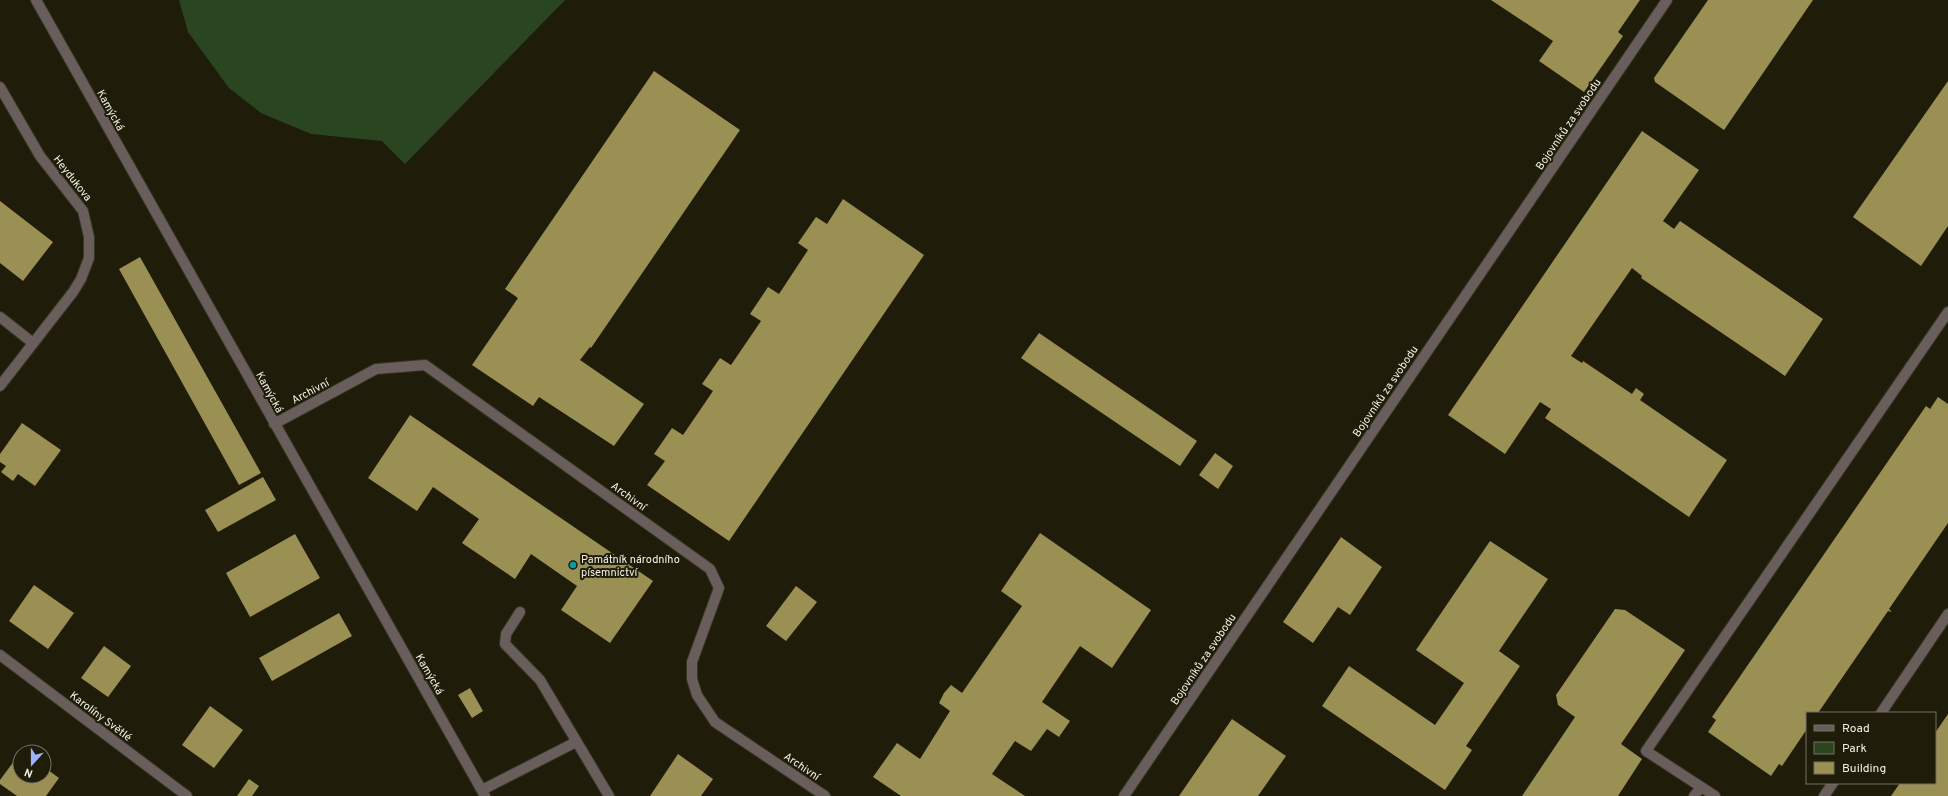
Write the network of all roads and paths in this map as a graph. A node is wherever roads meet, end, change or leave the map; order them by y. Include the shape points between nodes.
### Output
1 (36, 0) edge
2 (1667, 0) edge
3 (0, 87) edge
4 (1948, 312) edge
5 (0, 317) edge
6 (33, 343) junction
7 (0, 386) edge
8 (274, 424) junction
9 (520, 612) dead end
10 (1948, 614) edge
11 (0, 655) edge
12 (1882, 712) edge
13 (576, 742) junction
14 (1832, 784) edge
15 (1701, 787) junction
16 (483, 793) edge
17 (188, 796) edge
18 (608, 796) edge
19 (825, 796) edge
20 (1124, 796) edge
21 (1694, 796) edge
22 (1715, 796) edge
23 (1824, 796) edge

1 - 8 street, Kamýcká
2 - 20 street, Bojovníků za svobodu
3 - 6 street, Heydukova via 40,156 83,211 89,237 89,258 81,279
4 - 15 street via 1646,751
5 - 6 street
6 - 7 street, Heydukova
8 - 16 street, Kamýcká
8 - 19 street, Archivní via 376,369 425,365 710,569 719,588 692,662 692,679 697,695 715,722
9 - 13 street via 506,634 505,644 540,680
10 - 12 street
11 - 17 street, Karolíny Světlé
13 - 16 street
13 - 18 street
14 - 23 street
15 - 21 street
15 - 22 street

